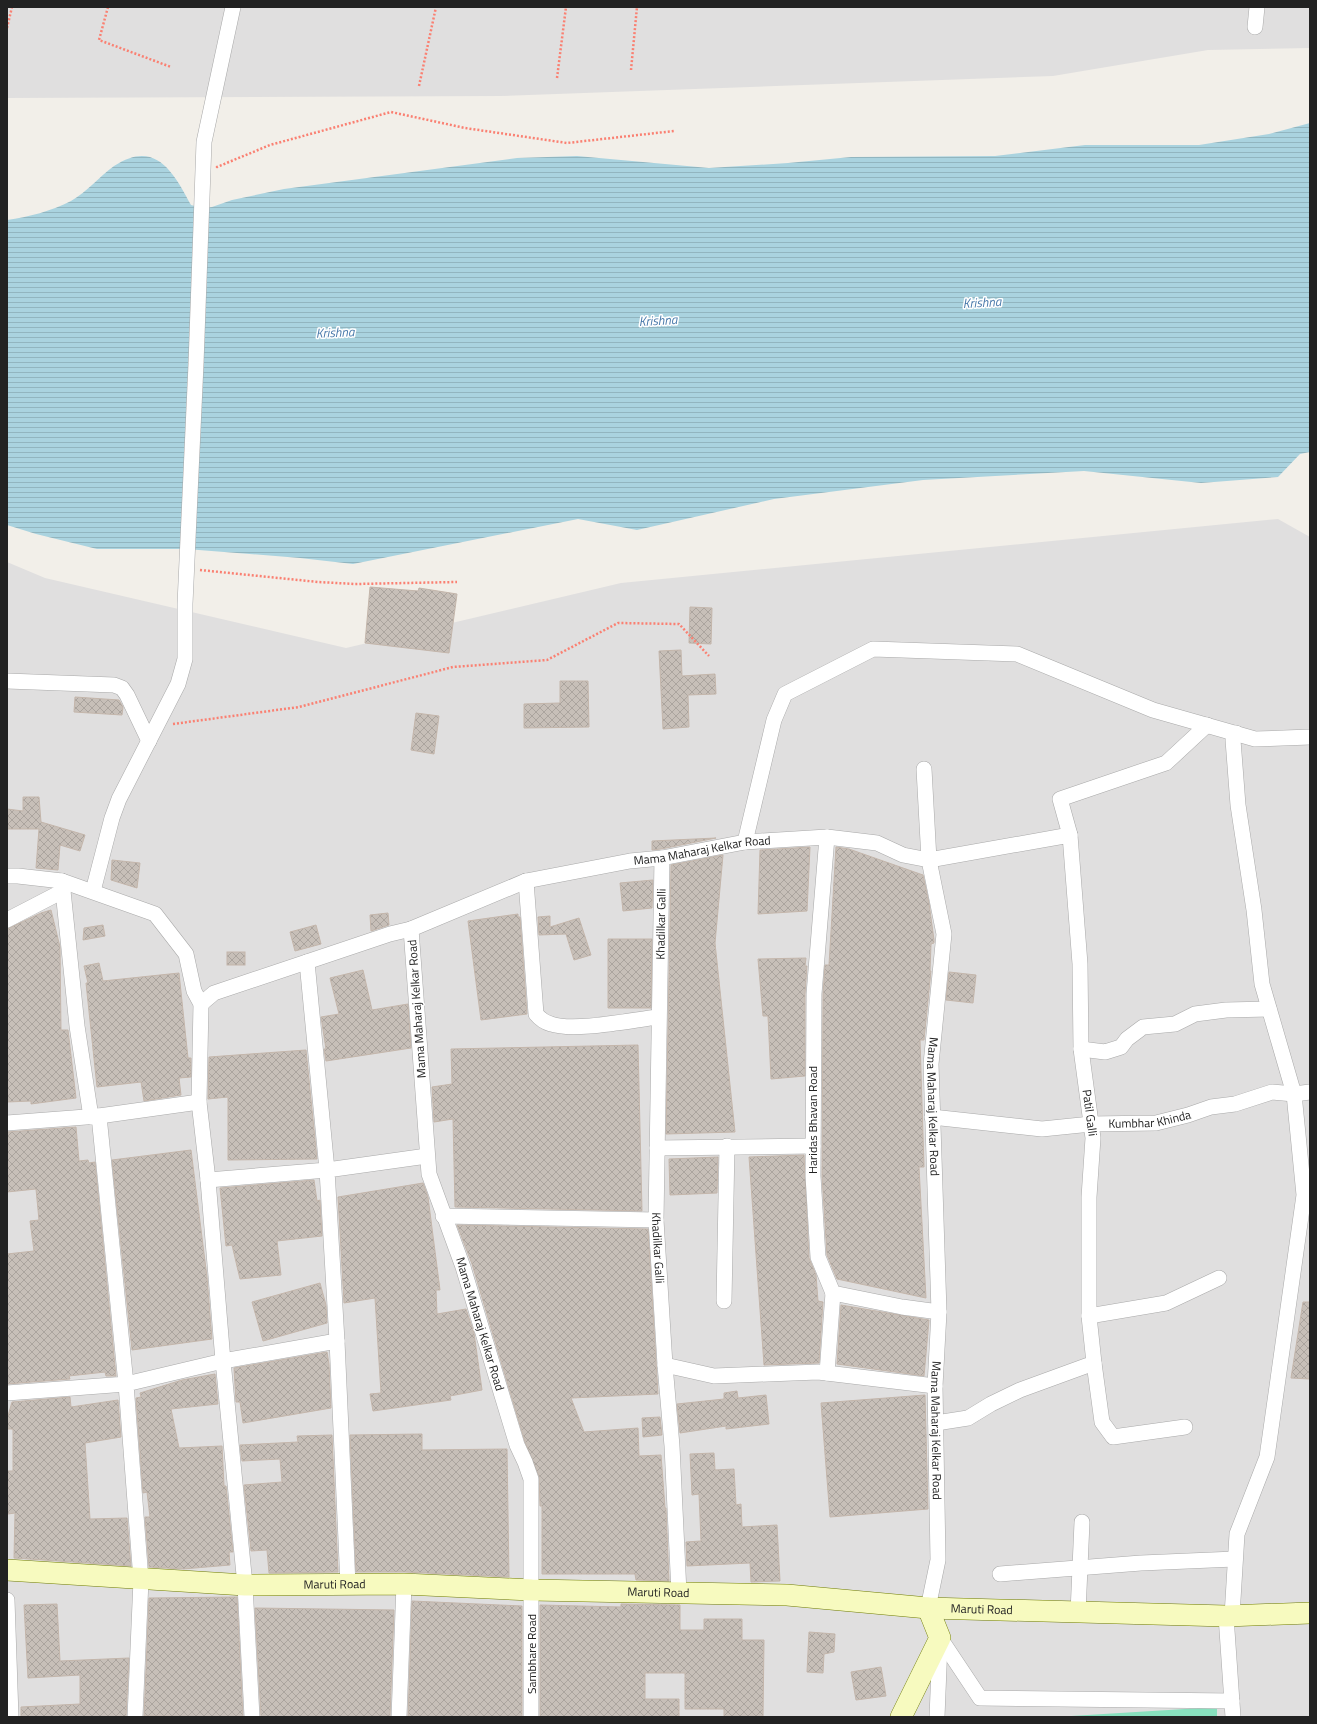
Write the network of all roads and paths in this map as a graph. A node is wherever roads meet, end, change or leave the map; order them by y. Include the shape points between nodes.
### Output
1 (12, 7) edge
2 (108, 7) edge
3 (233, 7) edge
4 (436, 7) edge
5 (566, 7) edge
6 (637, 7) edge
7 (1257, 7) edge
8 (1255, 27) dead end
9 (7, 28) edge
10 (171, 67) dead end
11 (631, 70) dead end
12 (557, 78) dead end
13 (419, 86) dead end
14 (674, 131) dead end
15 (229, 162) dead end
16 (197, 570) dead end
17 (457, 582) dead end
18 (709, 656) dead end
19 (7, 680) edge
20 (169, 724) dead end
21 (1207, 725) junction
22 (1236, 733) junction
23 (1310, 737) edge
24 (149, 741) junction
25 (924, 769) dead end
26 (1070, 835) junction
27 (827, 837) junction
28 (744, 842) junction
29 (662, 858) junction
30 (929, 860) junction
31 (7, 876) edge
32 (526, 881) junction
33 (62, 886) junction
34 (94, 891) junction
35 (7, 920) edge
36 (411, 929) junction
37 (307, 962) junction
38 (201, 1004) junction
39 (1269, 1009) junction
40 (658, 1017) junction
41 (1081, 1049) junction
42 (1310, 1092) edge
43 (1294, 1094) junction
44 (199, 1102) junction
45 (95, 1116) junction
46 (932, 1117) junction
47 (7, 1123) edge
48 (1091, 1124) junction
49 (727, 1146) junction
50 (813, 1146) junction
51 (657, 1148) junction
52 (427, 1156) junction
53 (327, 1170) junction
54 (208, 1180) junction
55 (443, 1216) junction
56 (656, 1220) junction
57 (1219, 1278) dead end
58 (833, 1293) junction
59 (724, 1301) dead end
60 (940, 1312) junction
61 (1090, 1316) junction
62 (337, 1341) junction
63 (223, 1361) junction
64 (1094, 1362) junction
65 (665, 1365) junction
66 (827, 1373) junction
67 (126, 1384) junction
68 (935, 1386) junction
69 (7, 1392) edge
70 (936, 1424) junction
71 (1184, 1427) dead end
72 (1082, 1522) dead end
73 (1235, 1559) junction
74 (1080, 1568) junction
75 (7, 1570) edge
76 (1000, 1574) dead end
77 (141, 1580) junction
78 (404, 1584) junction
79 (245, 1585) junction
80 (348, 1585) junction
81 (532, 1590) junction
82 (678, 1593) junction
83 (7, 1600) edge
84 (928, 1608) junction
85 (1310, 1612) edge
86 (1078, 1613) junction
87 (1229, 1616) junction
88 (940, 1638) junction
89 (1232, 1701) junction
90 (11, 1717) edge
91 (135, 1717) edge
92 (252, 1717) edge
93 (399, 1717) edge
94 (531, 1717) edge
95 (901, 1717) edge
96 (938, 1717) edge
97 (1233, 1717) edge

1 - 9 path
2 - 10 path via 99,40
3 - 24 street via 204,142 185,604 185,659 178,684
4 - 13 path
5 - 12 path
6 - 11 path
7 - 8 street
14 - 15 path via 567,142 465,128 391,112 270,145 217,167
16 - 17 path via 355,584
18 - 20 path via 679,624 618,623 547,660 453,667 299,707
19 - 24 street via 114,685 122,688
21 - 22 street
21 - 26 street, Patil Galli via 1166,763 1060,799
21 - 28 street via 1153,710 1017,654 873,649 785,694 774,720
22 - 23 street via 1255,739
22 - 39 street via 1233,740 1238,805 1262,984
24 - 34 street via 112,818
25 - 30 street
26 - 30 street
26 - 41 street, Patil Galli via 1080,964
27 - 28 street, Mama Maharaj Kelkar Road
27 - 30 street, Mama Maharaj Kelkar Road via 878,843 903,855
27 - 50 street, Haridas Bhavan Road via 814,994
28 - 29 street, Mama Maharaj Kelkar Road
29 - 32 street, Mama Maharaj Kelkar Road via 630,861
29 - 40 street, Khadilkar Galli
30 - 46 street, Mama Maharaj Kelkar Road via 944,934 931,1064
31 - 33 street
32 - 36 street, Mama Maharaj Kelkar Road
32 - 40 street via 536,1014 552,1025 578,1027
33 - 34 street
33 - 35 street
33 - 45 street via 77,1026
34 - 38 street via 155,914 186,954 194,991
36 - 37 street
36 - 52 street, Mama Maharaj Kelkar Road
37 - 38 street via 214,993
37 - 53 street
38 - 44 street
39 - 41 street via 1195,1014 1176,1024 1143,1027 1121,1047 1105,1052
39 - 43 street
40 - 51 street, Khadilkar Galli
41 - 48 street, Patil Galli
42 - 43 street, Kumbhar Khinda
43 - 48 street, Kumbhar Khinda via 1272,1092 1235,1104 1211,1107 1156,1123
43 - 73 street via 1304,1195 1267,1457 1237,1534
44 - 45 street
44 - 54 street
45 - 47 street
45 - 67 street
46 - 48 street, Kumbhar Khinda via 1042,1129
46 - 60 street, Mama Maharaj Kelkar Road
48 - 61 street, Patil Galli via 1093,1138 1089,1197
49 - 50 street
49 - 51 street
49 - 59 street
50 - 58 street, Haridas Bhavan Road via 818,1257
51 - 56 street, Khadilkar Galli
52 - 53 street
52 - 55 street, Mama Maharaj Kelkar Road via 430,1181
53 - 54 street
53 - 62 street
54 - 63 street
55 - 56 street
55 - 81 street, Mama Maharaj Kelkar Road via 465,1274 517,1445 531,1479
56 - 65 street, Khadilkar Galli
57 - 61 street via 1166,1303
58 - 60 street
58 - 66 street
60 - 68 street, Mama Maharaj Kelkar Road
61 - 64 street, Patil Galli
62 - 63 street
62 - 80 street
63 - 67 street
63 - 79 street
64 - 70 street via 1020,1390 968,1418
64 - 71 street, Patil Galli via 1102,1422 1112,1437
65 - 66 street via 714,1376
65 - 82 street, Khadilkar Galli via 672,1446
66 - 68 street
67 - 69 street
67 - 77 street
68 - 70 street, Mama Maharaj Kelkar Road
70 - 84 street, Mama Maharaj Kelkar Road via 938,1560
72 - 74 street
73 - 74 street
73 - 87 street
74 - 76 street
74 - 86 street
75 - 77 street, Maruti Road
77 - 79 street, Maruti Road
77 - 91 street
78 - 80 street, Maruti Road
78 - 81 street, Maruti Road
78 - 93 street
79 - 80 street, Maruti Road
79 - 92 street
81 - 82 street, Maruti Road
81 - 94 street, Sambhare Road
82 - 84 street, Maruti Road via 787,1595
83 - 90 street
84 - 86 street, Maruti Road
84 - 88 street
85 - 87 street, Maruti Road
86 - 87 street, Maruti Road
87 - 89 street
88 - 89 street via 980,1698
88 - 95 street
88 - 96 street
89 - 97 street

